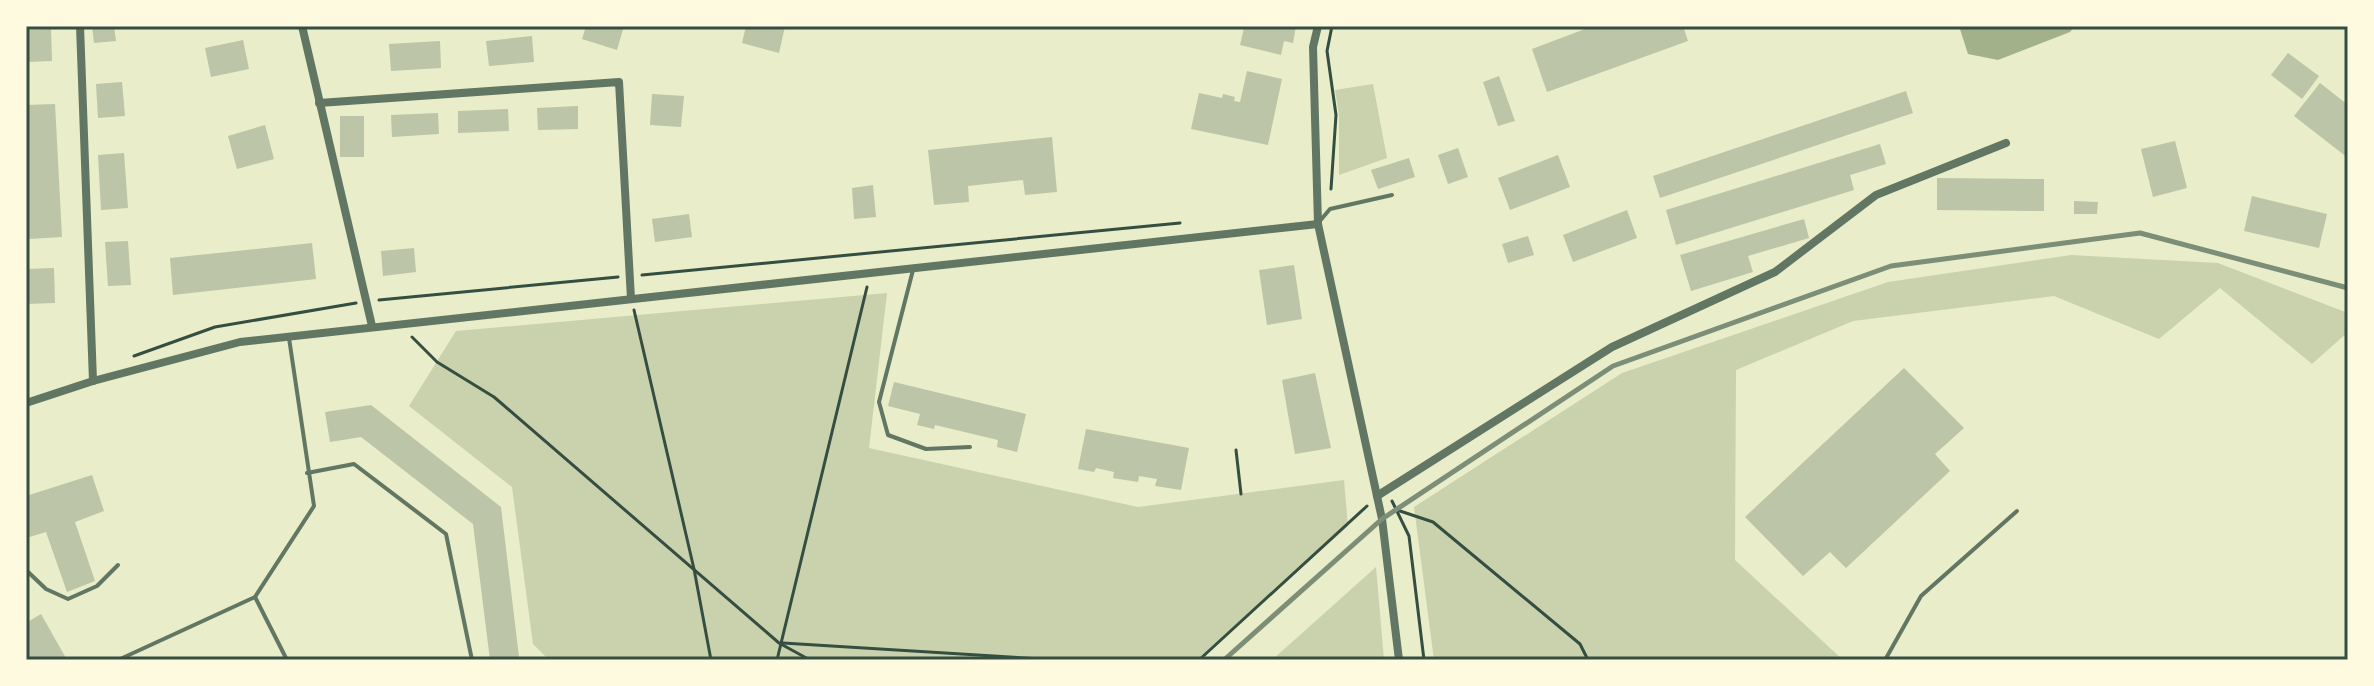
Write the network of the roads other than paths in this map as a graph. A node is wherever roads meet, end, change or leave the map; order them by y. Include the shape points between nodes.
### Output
1 (80, 26) edge
2 (302, 26) edge
3 (1318, 26) edge
4 (319, 103) junction
5 (2006, 143) dead end
6 (1392, 195) dead end
7 (1318, 224) junction
8 (913, 270) junction
9 (631, 299) junction
10 (372, 326) junction
11 (288, 336) junction
12 (93, 381) junction
13 (26, 403) edge
14 (970, 447) dead end
15 (307, 473) junction
16 (1381, 493) junction
17 (2017, 511) dead end
18 (118, 565) dead end
19 (26, 570) edge
20 (255, 597) junction
21 (118, 660) edge
22 (287, 660) edge
23 (472, 660) edge
24 (1399, 660) edge
25 (1885, 660) edge

1 - 12 street
2 - 4 street
3 - 7 street via 1313,47
4 - 9 street via 619,82
4 - 10 street
5 - 16 street via 1876,195 1775,272 1612,347
6 - 7 lane via 1330,209
7 - 8 street
7 - 16 street
8 - 9 street
8 - 14 lane via 879,402 888,435 926,449
9 - 10 street
10 - 11 street
11 - 12 street via 240,342
11 - 15 lane
12 - 13 street
15 - 20 lane via 314,506
15 - 23 lane via 354,464 446,534
16 - 24 street
17 - 25 lane via 1921,596
18 - 19 lane via 97,586 68,599 46,589
20 - 21 lane
20 - 22 lane

